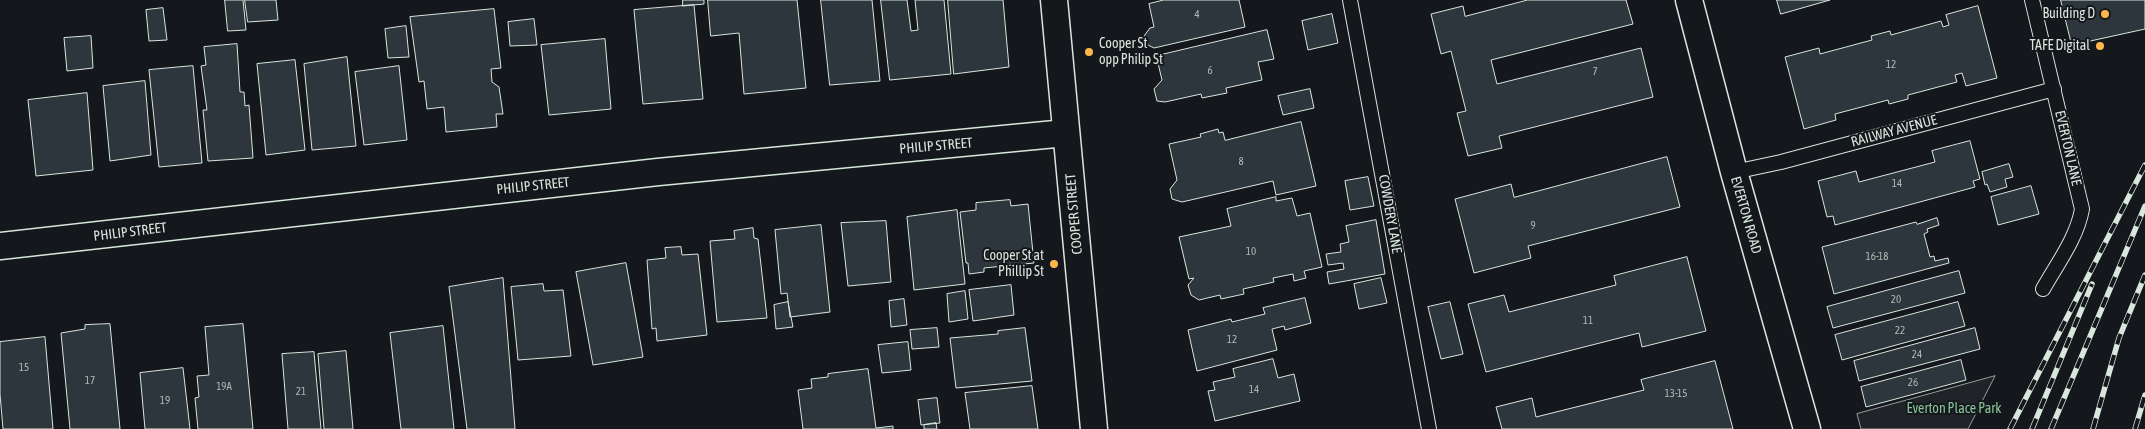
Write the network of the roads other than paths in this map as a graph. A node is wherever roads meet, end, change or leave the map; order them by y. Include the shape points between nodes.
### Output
1 (1054, 0) edge
2 (1350, 0) edge
3 (1689, 0) edge
4 (2032, 0) edge
5 (2054, 89) junction
6 (1066, 133) junction
7 (1734, 172) junction
8 (0, 246) edge
9 (2043, 289) dead end
10 (1094, 429) edge
11 (1429, 429) edge
12 (1807, 429) edge

1 - 6 street, COOPER STREET
2 - 11 lane, COWDERY LANE
3 - 7 street, EVERTON ROAD
4 - 5 lane, EVERTON LANE
5 - 7 lane, RAILWAY AVENUE
5 - 9 lane, EVERTON LANE via 2082,210 2080,222
6 - 8 street, PHILIP STREET via 658,172
6 - 10 street, COOPER STREET
7 - 12 street, EVERTON ROAD

